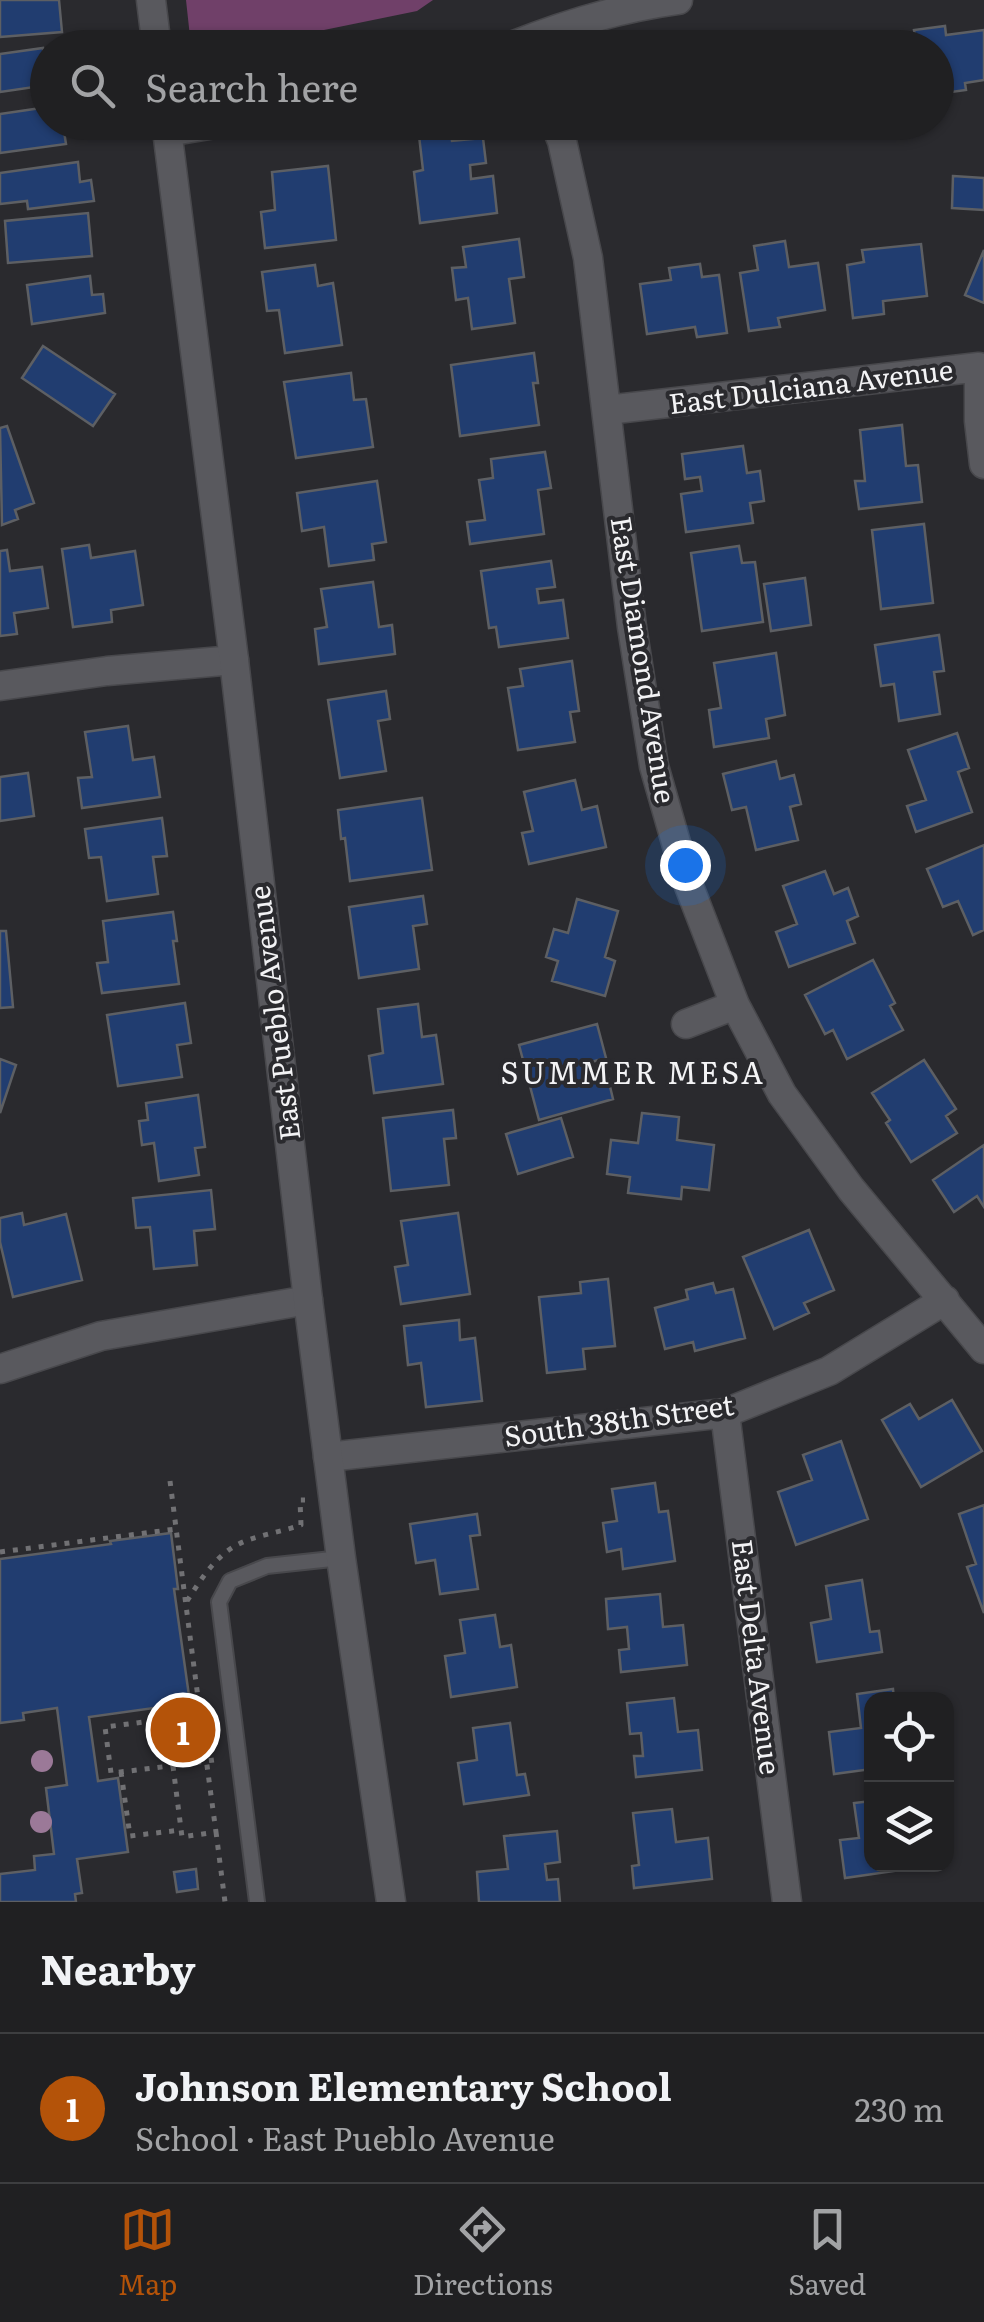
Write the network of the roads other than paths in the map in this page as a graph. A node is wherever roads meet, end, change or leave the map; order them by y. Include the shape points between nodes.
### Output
1 (150, 0) edge
2 (678, 0) edge
3 (154, 30) edge
4 (551, 30) edge
5 (168, 140) edge
6 (562, 140) edge
7 (607, 410) junction
8 (984, 464) edge
9 (234, 660) junction
10 (0, 686) edge
11 (735, 1005) junction
12 (686, 1024) dead end
13 (308, 1300) junction
14 (946, 1300) junction
15 (984, 1349) edge
16 (0, 1369) edge
17 (725, 1412) junction
18 (328, 1457) junction
19 (341, 1558) junction
20 (257, 1902) edge
21 (392, 1902) edge
22 (787, 1902) edge

1 - 3 street
2 - 4 street
5 - 9 street, East Pueblo Avenue
6 - 7 street, East Diamond Avenue via 588,258
7 - 8 street, East Dulciana Avenue via 979,367
7 - 11 street, East Diamond Avenue via 654,766 687,881
9 - 10 street
9 - 13 street, East Pueblo Avenue
11 - 12 street
11 - 14 street, East Diamond Avenue via 782,1094
13 - 16 street via 101,1336
13 - 18 street, East Pueblo Avenue
14 - 15 street, East Diamond Avenue
14 - 17 street, South 38th Street via 829,1371
17 - 18 street, South 38th Street
17 - 22 street, East Delta Avenue
18 - 19 street, East Pueblo Avenue
19 - 20 lane via 266,1566 230,1581 219,1602
19 - 21 street, East Pueblo Avenue

